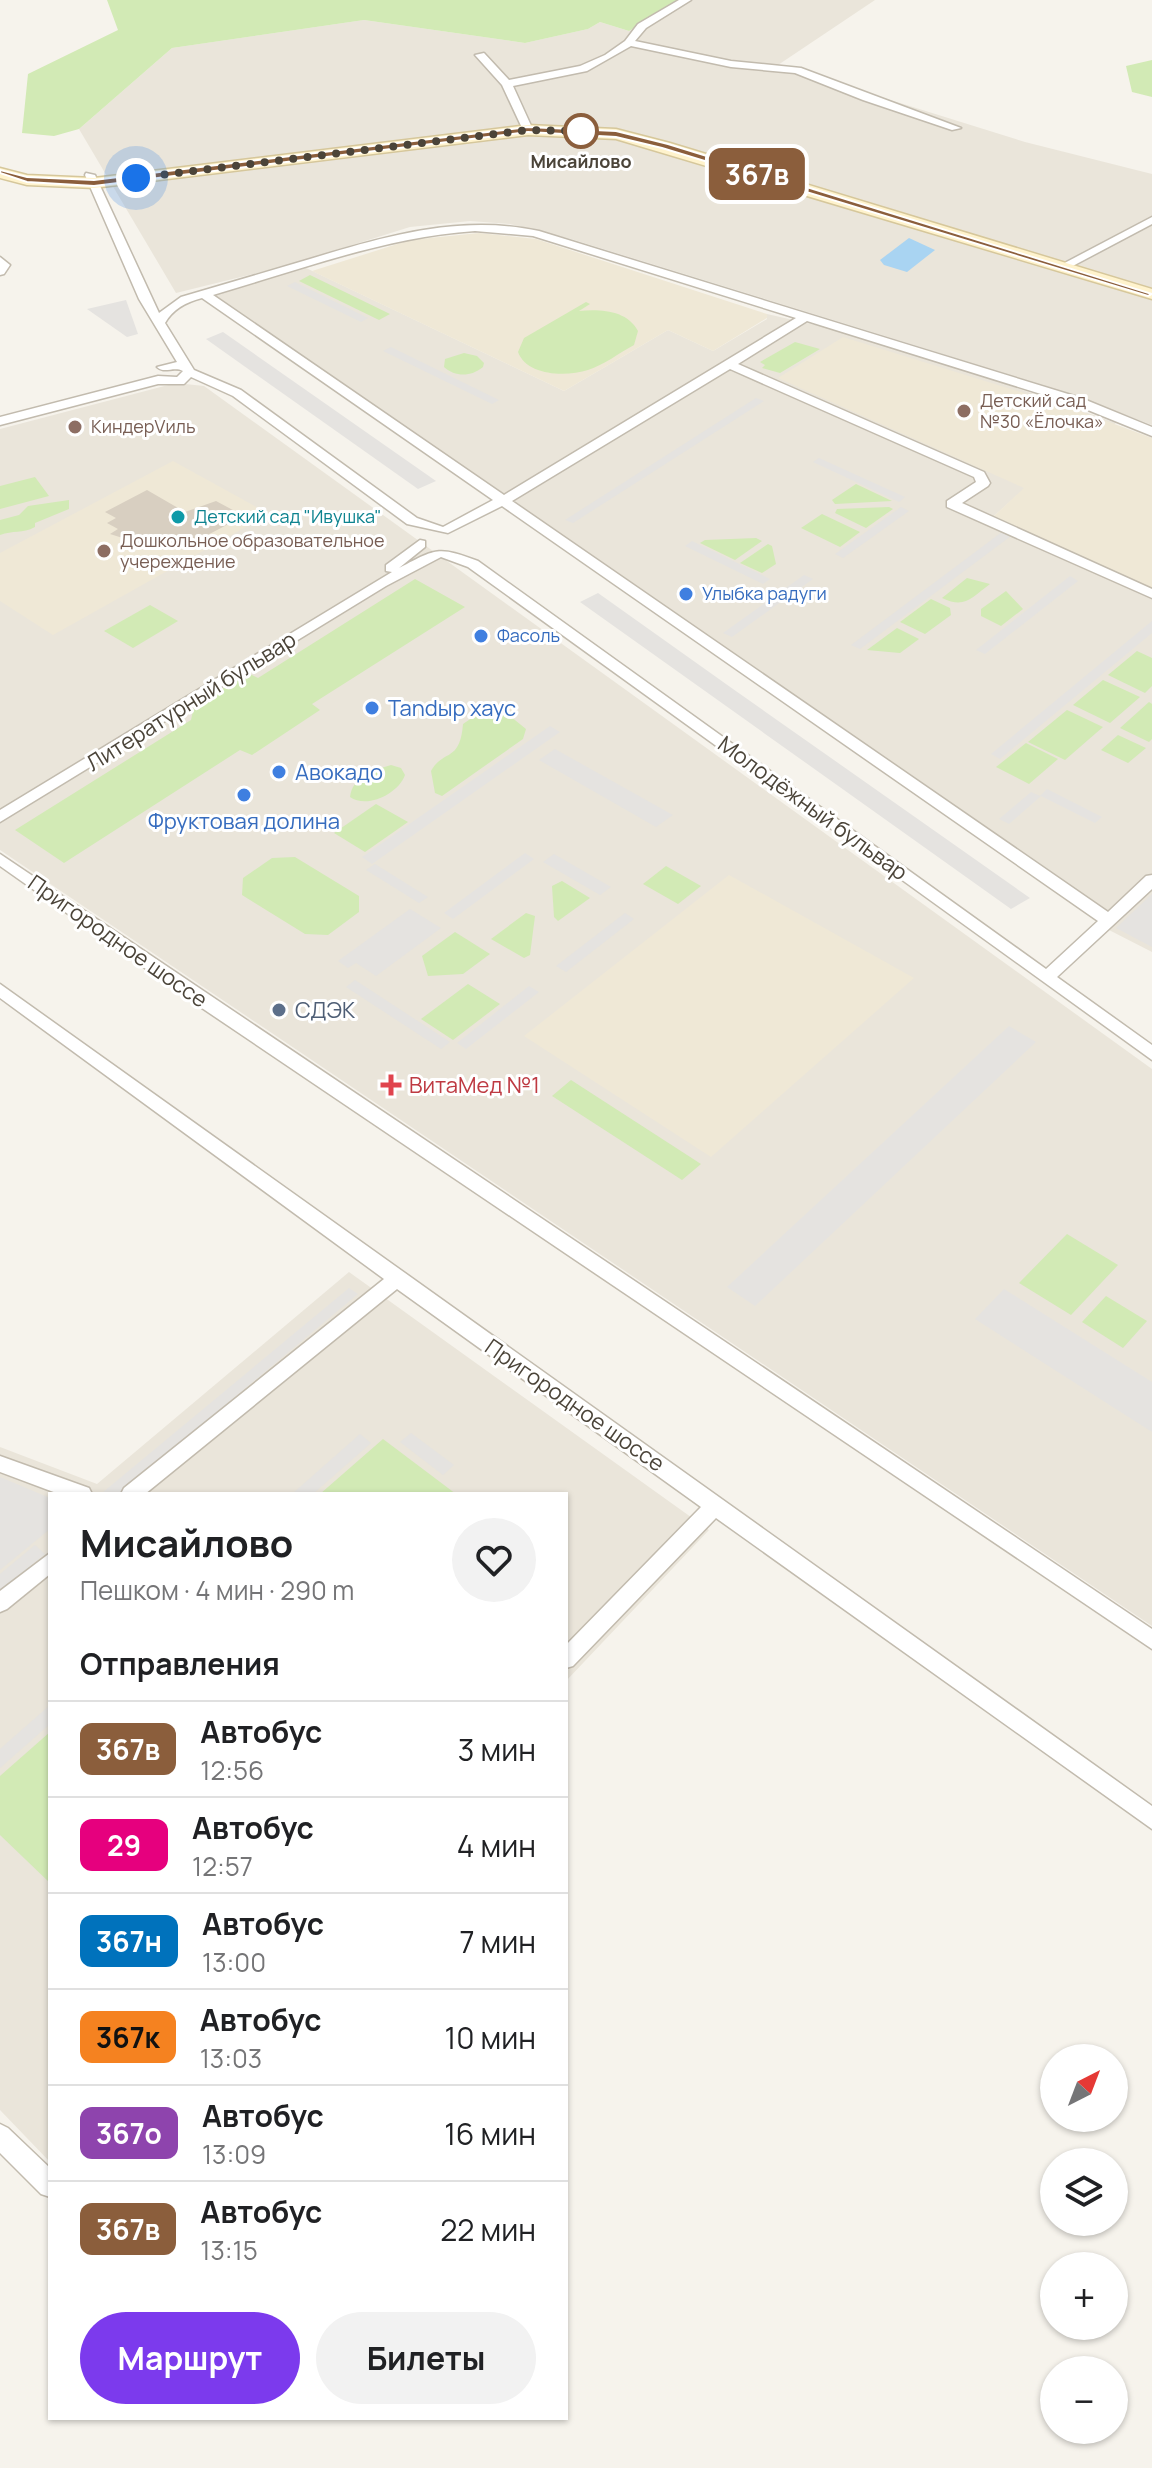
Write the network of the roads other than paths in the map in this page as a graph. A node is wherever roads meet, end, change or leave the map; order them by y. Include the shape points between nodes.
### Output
1 (686, 0) edge
2 (629, 43) junction
3 (480, 55) dead end
4 (507, 84) junction
5 (956, 128) dead end
6 (528, 130) junction
7 (0, 164) edge
8 (0, 173) edge
9 (92, 179) junction
10 (1152, 220) edge
11 (0, 260) edge
12 (1063, 267) junction
13 (0, 272) edge
14 (204, 294) junction
15 (1152, 294) edge
16 (806, 317) junction
17 (160, 322) junction
18 (168, 337) junction
19 (729, 364) junction
20 (160, 373) junction
21 (185, 374) junction
22 (0, 421) edge
23 (1152, 432) edge
24 (504, 503) junction
25 (412, 521) junction
26 (443, 529) junction
27 (420, 541) junction
28 (463, 541) junction
29 (441, 554) junction
30 (473, 564) junction
31 (381, 583) junction
32 (1152, 594) edge
33 (0, 817) edge
34 (0, 859) edge
35 (1152, 880) edge
36 (1108, 920) junction
37 (1047, 977) junction
38 (0, 990) edge
39 (1152, 1054) edge
40 (397, 1279) junction
41 (0, 1464) edge
42 (77, 1492) edge
43 (133, 1492) edge
44 (716, 1505) junction
45 (48, 1564) edge
46 (0, 1603) edge
47 (1152, 1640) edge
48 (568, 1657) edge
49 (1152, 1819) edge
50 (0, 2136) edge
51 (48, 2185) edge

1 - 2 street via 642,26
2 - 4 street via 583,69
2 - 5 street via 731,64 797,70
3 - 4 street
4 - 6 street
6 - 9 main road
6 - 12 main road via 616,134 665,146
7 - 9 main road
8 - 9 main road via 27,180
9 - 17 street
10 - 12 street
11 - 13 street
12 - 15 main road
14 - 16 street via 403,234 491,226 535,233
14 - 17 street via 174,304
14 - 24 street
16 - 19 street
16 - 23 street via 1077,401
17 - 18 street
18 - 20 street via 169,356
18 - 21 street
19 - 24 street
19 - 32 street via 979,475 983,483 952,504
20 - 21 street
20 - 22 street
21 - 25 street via 250,402
24 - 26 street
24 - 28 street
24 - 36 street
25 - 26 street
25 - 27 street
26 - 27 street, Литературный бульвар
26 - 28 street
27 - 29 street, Молодёжный бульвар via 424,549
27 - 31 street, Литературный бульвар
28 - 29 street, Литературный бульвар
28 - 30 street, Молодёжный бульвар
29 - 30 street, Молодёжный бульвар
29 - 31 street, Литературный бульвар
30 - 37 street, Молодёжный бульвар
31 - 33 street, Литературный бульвар
34 - 47 street, Пригородное шоссе
35 - 36 street
36 - 37 street
37 - 39 street, Молодёжный бульвар
38 - 40 street, Пригородное шоссе
40 - 43 street
40 - 44 street, Пригородное шоссе
41 - 42 street
44 - 48 street
44 - 49 street, Пригородное шоссе
45 - 46 street
50 - 51 street

